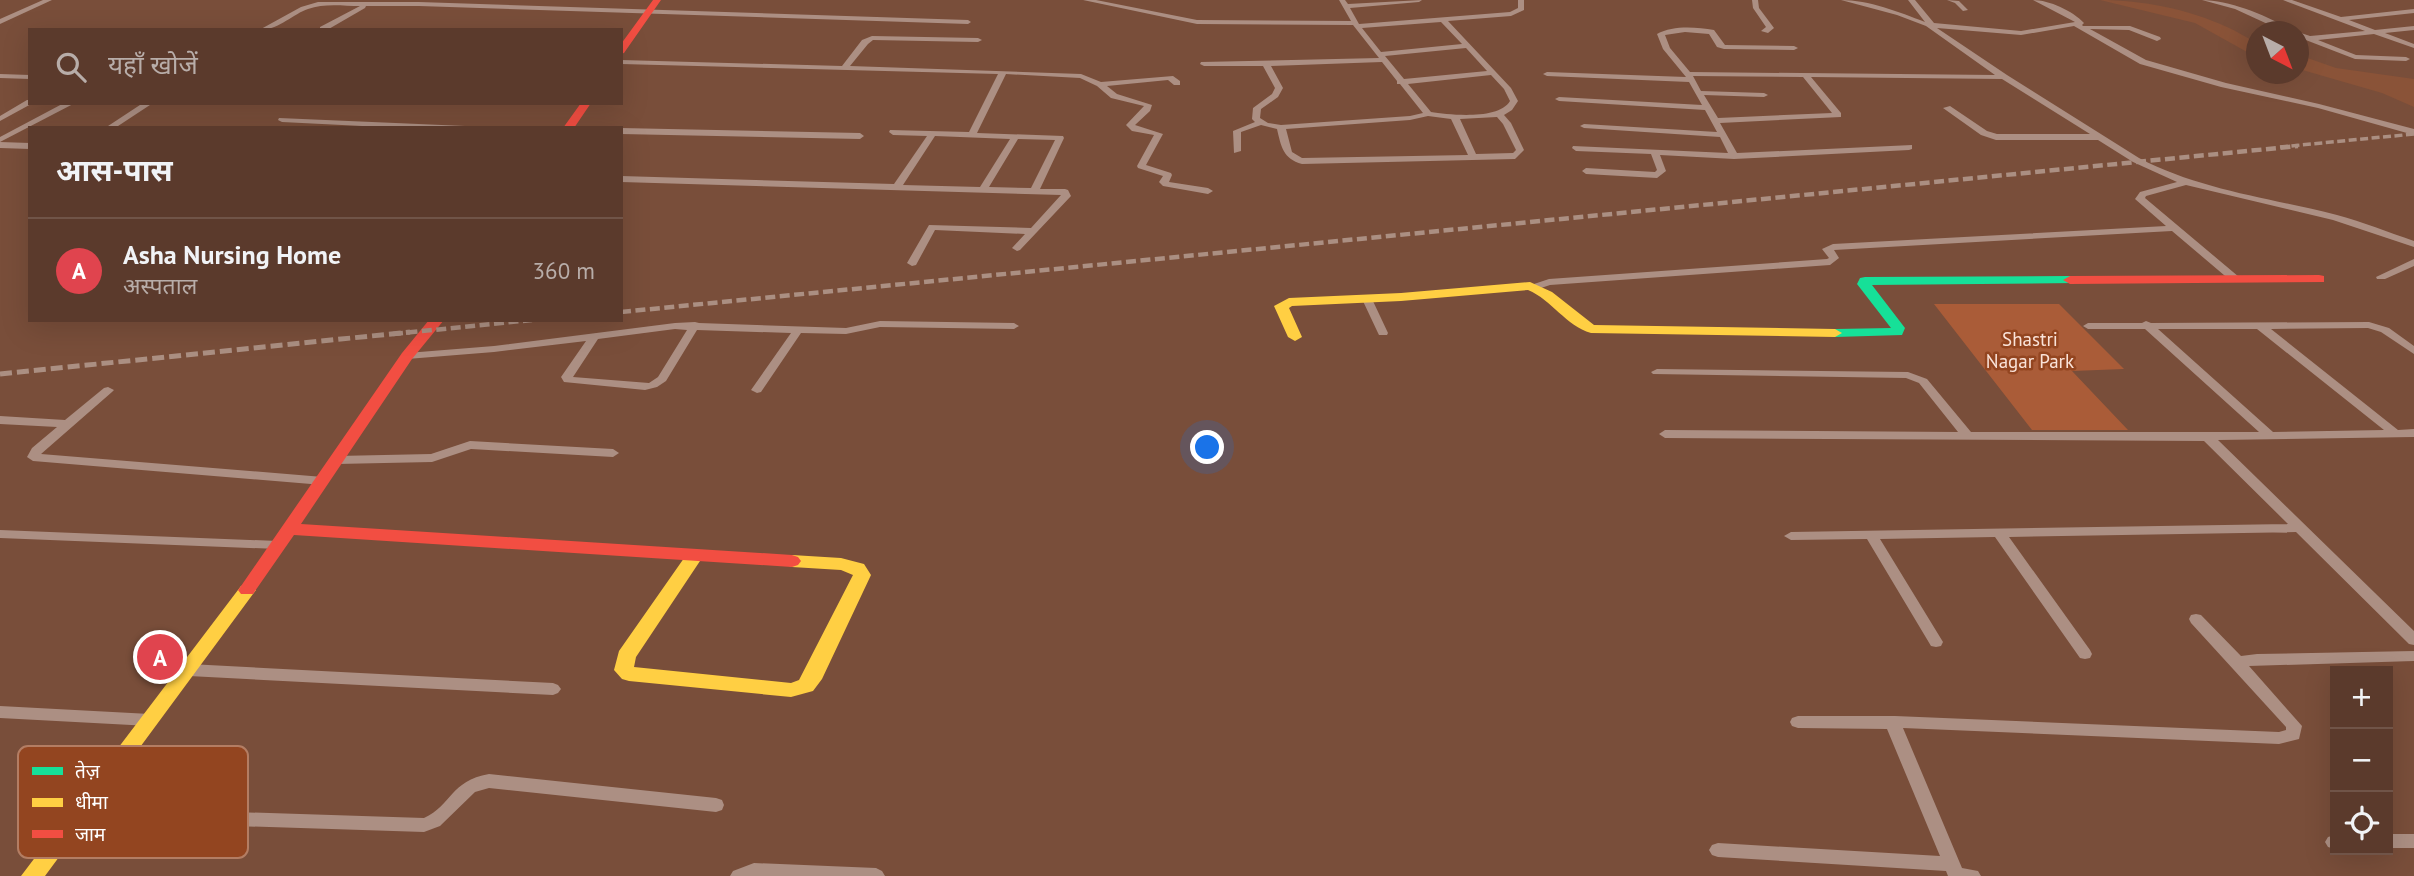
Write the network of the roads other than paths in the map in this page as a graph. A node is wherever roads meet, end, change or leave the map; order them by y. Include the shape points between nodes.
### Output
1 (49, 0) edge
2 (1086, 0) edge
3 (1419, 0) edge
4 (1521, 0) edge
5 (1755, 0) edge
6 (1844, 0) edge
7 (1911, 0) edge
8 (1950, 0) edge
9 (2036, 0) edge
10 (2205, 0) edge
11 (2286, 0) edge
12 (1344, 3) edge
13 (365, 6) junction
14 (652, 6) edge
15 (1965, 10) dead end
16 (2414, 11) edge
17 (2339, 19) junction
18 (1444, 21) junction
19 (2267, 21) edge
20 (0, 22) edge
21 (968, 22) dead end
22 (1356, 25) junction
23 (1930, 25) junction
24 (2078, 26) junction
25 (266, 28) edge
26 (325, 28) edge
27 (2414, 28) edge
28 (1765, 31) dead end
29 (2377, 33) junction
30 (2309, 38) joint
31 (2157, 39) dead end
32 (978, 40) dead end
33 (1469, 46) junction
34 (2414, 46) edge
35 (623, 48) edge
36 (1794, 48) dead end
37 (1382, 57) junction
38 (2411, 59) edge
39 (623, 62) edge
40 (1204, 64) dead end
41 (1266, 64) junction
42 (842, 69) junction
43 (1003, 72) junction
44 (1493, 73) junction
45 (1547, 74) dead end
46 (1806, 76) junction
47 (2, 77) edge
48 (28, 77) edge
49 (1690, 77) junction
50 (2004, 77) junction
51 (1400, 82) junction
52 (1177, 83) dead end
53 (1100, 84) junction
54 (1701, 93) junction
55 (1763, 96) dead end
56 (1559, 99) dead end
57 (28, 103) edge
58 (67, 105) edge
59 (146, 105) edge
60 (585, 105) edge
61 (1709, 108) junction
62 (1947, 108) dead end
63 (1428, 114) junction
64 (1499, 114) junction
65 (1454, 116) junction
66 (0, 119) edge
67 (282, 120) dead end
68 (1715, 121) junction
69 (1260, 123) junction
70 (30, 126) edge
71 (112, 126) edge
72 (419, 126) edge
73 (569, 126) edge
74 (1584, 126) dead end
75 (28, 127) edge
76 (1281, 127) junction
77 (623, 131) edge
78 (893, 132) dead end
79 (2414, 132) edge
80 (932, 134) junction
81 (972, 135) junction
82 (1721, 135) junction
83 (860, 136) dead end
84 (1015, 137) junction
85 (2100, 137) junction
86 (0, 143) edge
87 (28, 146) edge
88 (1576, 148) dead end
89 (1909, 148) dead end
90 (1237, 150) dead end
91 (1655, 153) junction
92 (1734, 156) junction
93 (1474, 157) junction
94 (1586, 171) dead end
95 (623, 179) edge
96 (2186, 182) junction
97 (897, 186) junction
98 (983, 189) junction
99 (1035, 190) junction
100 (1208, 191) dead end
101 (2173, 228) junction
102 (1032, 231) junction
103 (2414, 244) edge
104 (1017, 248) dead end
105 (2414, 262) edge
106 (912, 263) dead end
107 (2381, 277) dead end
108 (2235, 279) junction
109 (2319, 279) dead end
110 (1535, 287) junction
111 (1367, 299) junction
112 (435, 322) edge
113 (2146, 324) junction
114 (2258, 324) junction
115 (695, 325) junction
116 (1014, 326) dead end
117 (2088, 326) dead end
118 (798, 330) junction
119 (1383, 333) dead end
120 (595, 335) junction
121 (1295, 337) dead end
122 (2414, 351) edge
123 (407, 356) junction
124 (1657, 372) dead end
125 (108, 390) dead end
126 (757, 390) dead end
127 (0, 421) edge
128 (68, 424) junction
129 (2395, 433) junction
130 (2414, 433) edge
131 (1665, 434) dead end
132 (1967, 435) junction
133 (2270, 436) junction
134 (2207, 437) junction
135 (613, 453) dead end
136 (337, 460) junction
137 (323, 481) junction
138 (2301, 528) junction
139 (291, 529) junction
140 (1998, 532) junction
141 (0, 534) edge
142 (1871, 535) junction
143 (1791, 536) dead end
144 (278, 545) junction
145 (695, 555) junction
146 (2196, 619) dead end
147 (2414, 640) edge
148 (1936, 642) dead end
149 (2085, 654) dead end
150 (2414, 656) edge
151 (2239, 663) junction
152 (189, 670) junction
153 (553, 689) dead end
154 (0, 712) edge
155 (150, 720) junction
156 (1798, 722) dead end
157 (1894, 723) junction
158 (130, 746) edge
159 (716, 805) dead end
160 (248, 819) edge
161 (2393, 841) edge
162 (2414, 841) edge
163 (1718, 850) dead end
164 (45, 858) edge
165 (1959, 873) edge
166 (32, 876) edge
167 (739, 876) edge
168 (876, 876) edge

1 - 20 street
2 - 22 street via 1197,22
3 - 12 street
4 - 18 street via 1522,9 1511,14
5 - 28 street via 1770,28
6 - 23 street
7 - 23 street
8 - 15 street
9 - 24 street via 2078,20
10 - 19 street
11 - 17 street
12 - 22 street
13 - 14 street
13 - 25 street via 309,5
13 - 26 street
14 - 21 street
14 - 35 street
16 - 17 street
17 - 29 street
18 - 22 street
18 - 33 street
22 - 37 street
23 - 24 street via 2021,33
23 - 50 street
24 - 31 street via 2127,28
24 - 79 street via 2153,65
27 - 29 street
29 - 30 street
29 - 34 street
30 - 38 street via 2359,57
32 - 42 street via 872,38
33 - 37 street
33 - 44 street
36 - 49 street via 1724,47 1707,31 1661,33 1667,49
37 - 41 street
37 - 51 street
39 - 42 street
40 - 41 street
41 - 69 street via 1279,88 1257,108 1255,116
42 - 43 street
43 - 53 street via 1063,73
43 - 81 street
44 - 51 street
44 - 64 street via 1514,101
45 - 49 street
46 - 49 street
46 - 50 street
46 - 68 street via 1838,115
47 - 48 street
49 - 54 street
50 - 85 street
51 - 63 street
52 - 53 street via 1171,78
53 - 100 street via 1114,96 1149,106 1130,125 1159,134 1142,167 1168,175 1166,184
54 - 55 street
54 - 61 street
56 - 61 street
57 - 66 street
58 - 70 street
59 - 71 street
60 - 73 street
61 - 68 street
62 - 85 street via 1993,136
63 - 65 street
63 - 76 street
64 - 65 street
64 - 93 street via 1520,152 1510,157
65 - 93 street
67 - 72 street
68 - 82 street
69 - 76 street
69 - 90 street via 1237,131
74 - 82 street
75 - 86 street
76 - 93 street via 1288,154 1297,160
77 - 83 street
78 - 80 street
80 - 81 street
80 - 97 street
81 - 84 street
82 - 92 street
84 - 98 street
84 - 99 street via 1061,140
85 - 96 street via 2136,160
86 - 87 street
88 - 91 street
89 - 92 street
91 - 92 street
91 - 94 street via 1662,171 1657,174
95 - 97 street
96 - 101 street via 2140,197
96 - 103 street via 2312,212
97 - 98 street
98 - 99 street
99 - 102 street via 1066,194
101 - 108 street
101 - 110 street via 1833,247 1828,249 1834,258 1830,262 1549,282
102 - 104 street
102 - 106 street via 932,227
105 - 107 street
108 - 109 street
108 - 110 street via 1866,281 1898,328 1889,334 1591,329
110 - 111 street
111 - 119 street
111 - 121 street via 1282,304
112 - 123 street
113 - 114 street
113 - 117 street
113 - 133 street
114 - 122 street via 2369,325 2385,330
114 - 129 street
115 - 118 street
115 - 120 street
115 - 120 street via 662,379 645,387 568,380
116 - 118 street via 880,324 846,331
118 - 126 street
120 - 123 street
123 - 136 street
124 - 132 street via 1908,374 1923,381
125 - 128 street
127 - 128 street
128 - 137 street via 33,457
129 - 130 street
129 - 133 street
131 - 132 street
132 - 134 street
133 - 134 street
134 - 138 street
135 - 136 street via 470,445 432,458
136 - 137 street
137 - 139 street
138 - 140 street
138 - 147 street
139 - 144 street
139 - 145 street
140 - 142 street
140 - 149 street
141 - 144 street
142 - 143 street
142 - 148 street
144 - 152 street
145 - 145 street via 841,564 862,571 806,687 790,691 645,677 624,670 626,656
146 - 151 street
150 - 151 street
151 - 157 street via 2294,726 2293,735
152 - 153 street
152 - 155 street
154 - 155 street
155 - 158 street
156 - 157 street
157 - 165 street
159 - 160 street via 489,781 469,786 443,816 424,825
161 - 162 street
163 - 165 street
164 - 166 street
167 - 168 street via 754,870

